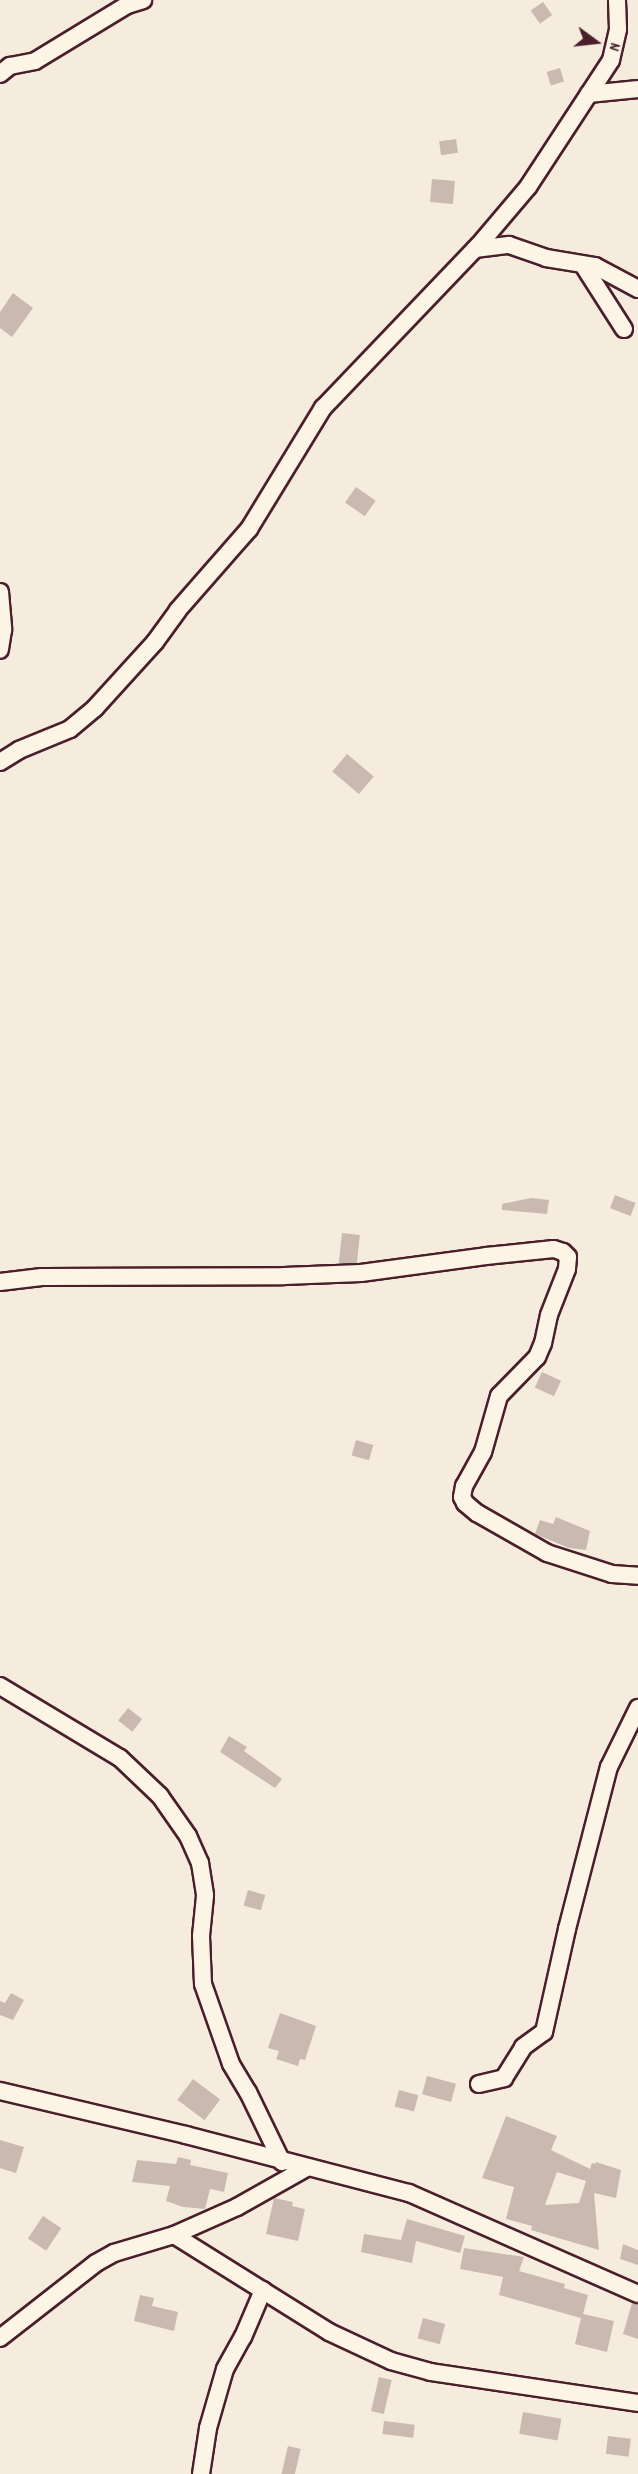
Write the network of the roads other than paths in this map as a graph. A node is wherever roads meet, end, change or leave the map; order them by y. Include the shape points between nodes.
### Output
1 (143, 0) edge
2 (617, 0) edge
3 (0, 74) edge
4 (638, 89) edge
5 (589, 94) junction
6 (475, 249) junction
7 (583, 265) junction
8 (638, 289) edge
9 (624, 329) dead end
10 (0, 592) edge
11 (0, 650) edge
12 (0, 762) edge
13 (0, 1282) edge
14 (638, 1576) edge
15 (0, 1686) edge
16 (638, 1708) edge
17 (479, 2084) dead end
18 (0, 2091) edge
19 (282, 2162) junction
20 (308, 2167) junction
21 (174, 2235) junction
22 (263, 2290) junction
23 (638, 2294) edge
24 (0, 2338) edge
25 (638, 2403) edge
26 (201, 2474) edge

1 - 3 street via 127,5 35,61 10,66
2 - 5 street via 618,29 611,60
4 - 5 street
5 - 6 street via 528,187
6 - 7 street via 509,245
6 - 12 street via 323,408 249,529 95,708 70,729
7 - 8 street via 595,266
7 - 9 street
10 - 11 street
13 - 14 street via 42,1277 350,1274 486,1256 554,1249 563,1252 568,1257 567,1269 549,1314 543,1343 537,1357 499,1396 483,1452 462,1497 477,1513 547,1553 612,1574
15 - 19 street via 120,1758 160,1796 188,1836 200,1863 205,1896 201,1936 203,1984 231,2064
16 - 17 street via 609,1767 544,2032 523,2046 504,2078
18 - 19 street
19 - 20 street
20 - 21 street via 237,2207
20 - 23 street via 409,2193
21 - 22 street
21 - 24 street via 96,2262
22 - 25 street via 329,2332 391,2361 431,2372
22 - 26 street via 225,2369

